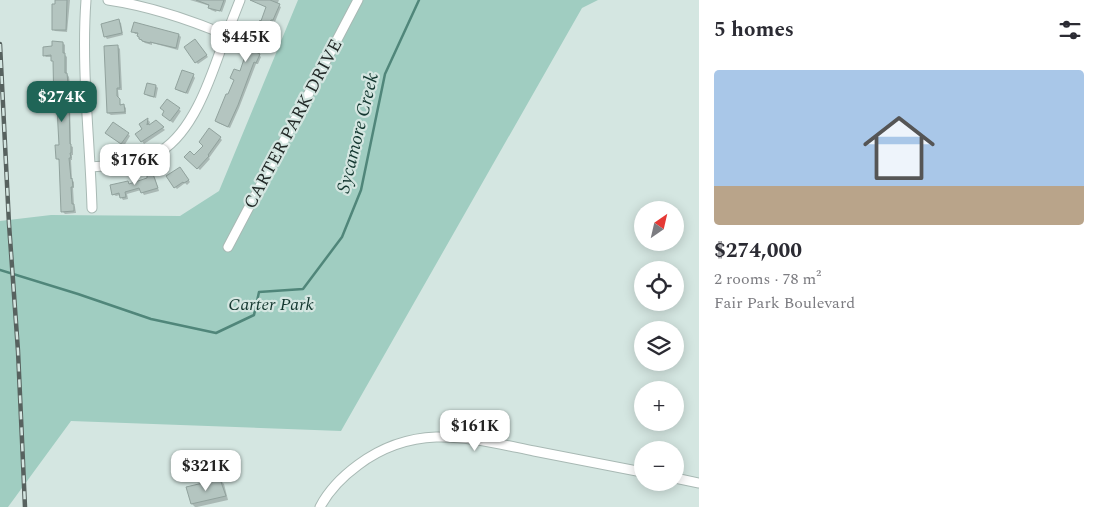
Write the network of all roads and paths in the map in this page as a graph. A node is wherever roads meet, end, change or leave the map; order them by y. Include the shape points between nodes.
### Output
1 (86, 0) edge
2 (108, 0) edge
3 (240, 0) edge
4 (358, 0) edge
5 (226, 35) junction
6 (91, 167) junction
7 (92, 208) dead end
8 (228, 247) dead end
9 (634, 470) edge
10 (684, 480) edge
11 (699, 483) edge
12 (320, 507) edge

1 - 6 street via 84,55
2 - 5 street via 161,11
3 - 5 street
4 - 8 street, CARTER PARK DRIVE
5 - 6 street via 198,105 173,141 150,156 122,164
6 - 7 street
9 - 12 street via 482,441 441,437 417,439 382,449 366,459 335,485
10 - 11 street

